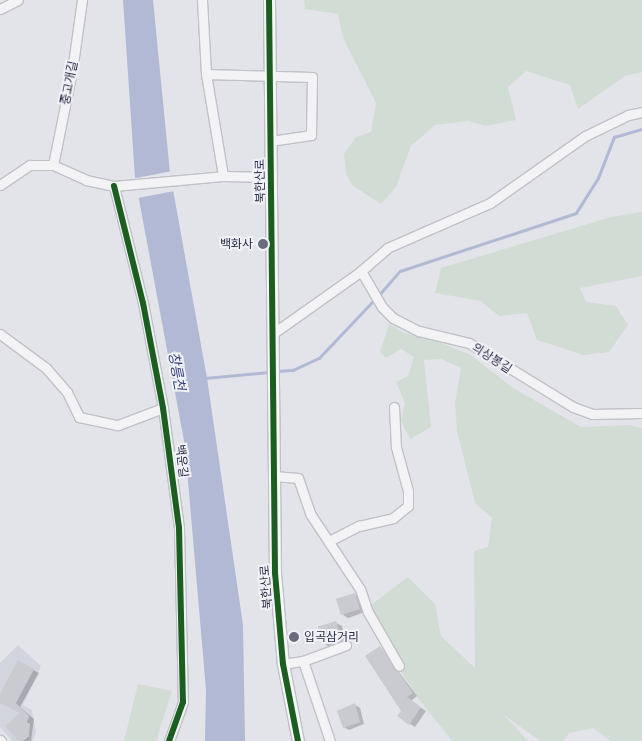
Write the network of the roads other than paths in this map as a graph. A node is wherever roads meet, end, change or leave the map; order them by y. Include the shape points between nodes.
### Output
1 (18, 0) edge
2 (82, 0) edge
3 (202, 0) edge
4 (269, 0) edge
5 (0, 9) edge
6 (206, 74) junction
7 (270, 75) junction
8 (642, 112) edge
9 (271, 141) junction
10 (53, 165) junction
11 (223, 176) junction
12 (272, 177) junction
13 (0, 185) edge
14 (114, 186) junction
15 (362, 271) junction
16 (275, 332) junction
17 (0, 334) edge
18 (394, 406) dead end
19 (163, 408) junction
20 (642, 413) edge
21 (274, 476) junction
22 (329, 541) junction
23 (346, 645) dead end
24 (303, 661) junction
25 (283, 664) junction
26 (399, 666) dead end
27 (294, 735) edge
28 (169, 741) edge
29 (298, 741) edge
30 (330, 741) edge

1 - 5 street
2 - 10 street, 중고개길
3 - 6 street
4 - 7 main road, 북한산로
6 - 7 street
6 - 11 street
7 - 9 main road, 북한산로
7 - 9 street via 312,78 311,135
8 - 15 street via 628,115 585,136 490,203 387,248
9 - 12 main road, 북한산로
10 - 13 street via 30,165
10 - 14 street via 86,180
11 - 12 street
11 - 14 street
12 - 16 main road, 북한산로
14 - 19 street, 백운길 via 143,303
15 - 16 street
15 - 20 street, 의상봉길 via 382,307 393,318 419,331 469,344 573,407 592,414
16 - 21 main road, 북한산로
17 - 19 street via 46,368 67,392 79,417 118,425
18 - 22 street via 396,447 408,491 408,506 393,518 359,526
19 - 28 street, 백운길 via 179,528 182,645 182,702
21 - 22 street via 298,478 311,515
21 - 25 main road, 북한산로 via 276,573
22 - 26 street via 360,589 368,612
23 - 24 street
24 - 25 street
24 - 30 street
25 - 27 main road, 북한산로
27 - 29 main road, 북한산로

